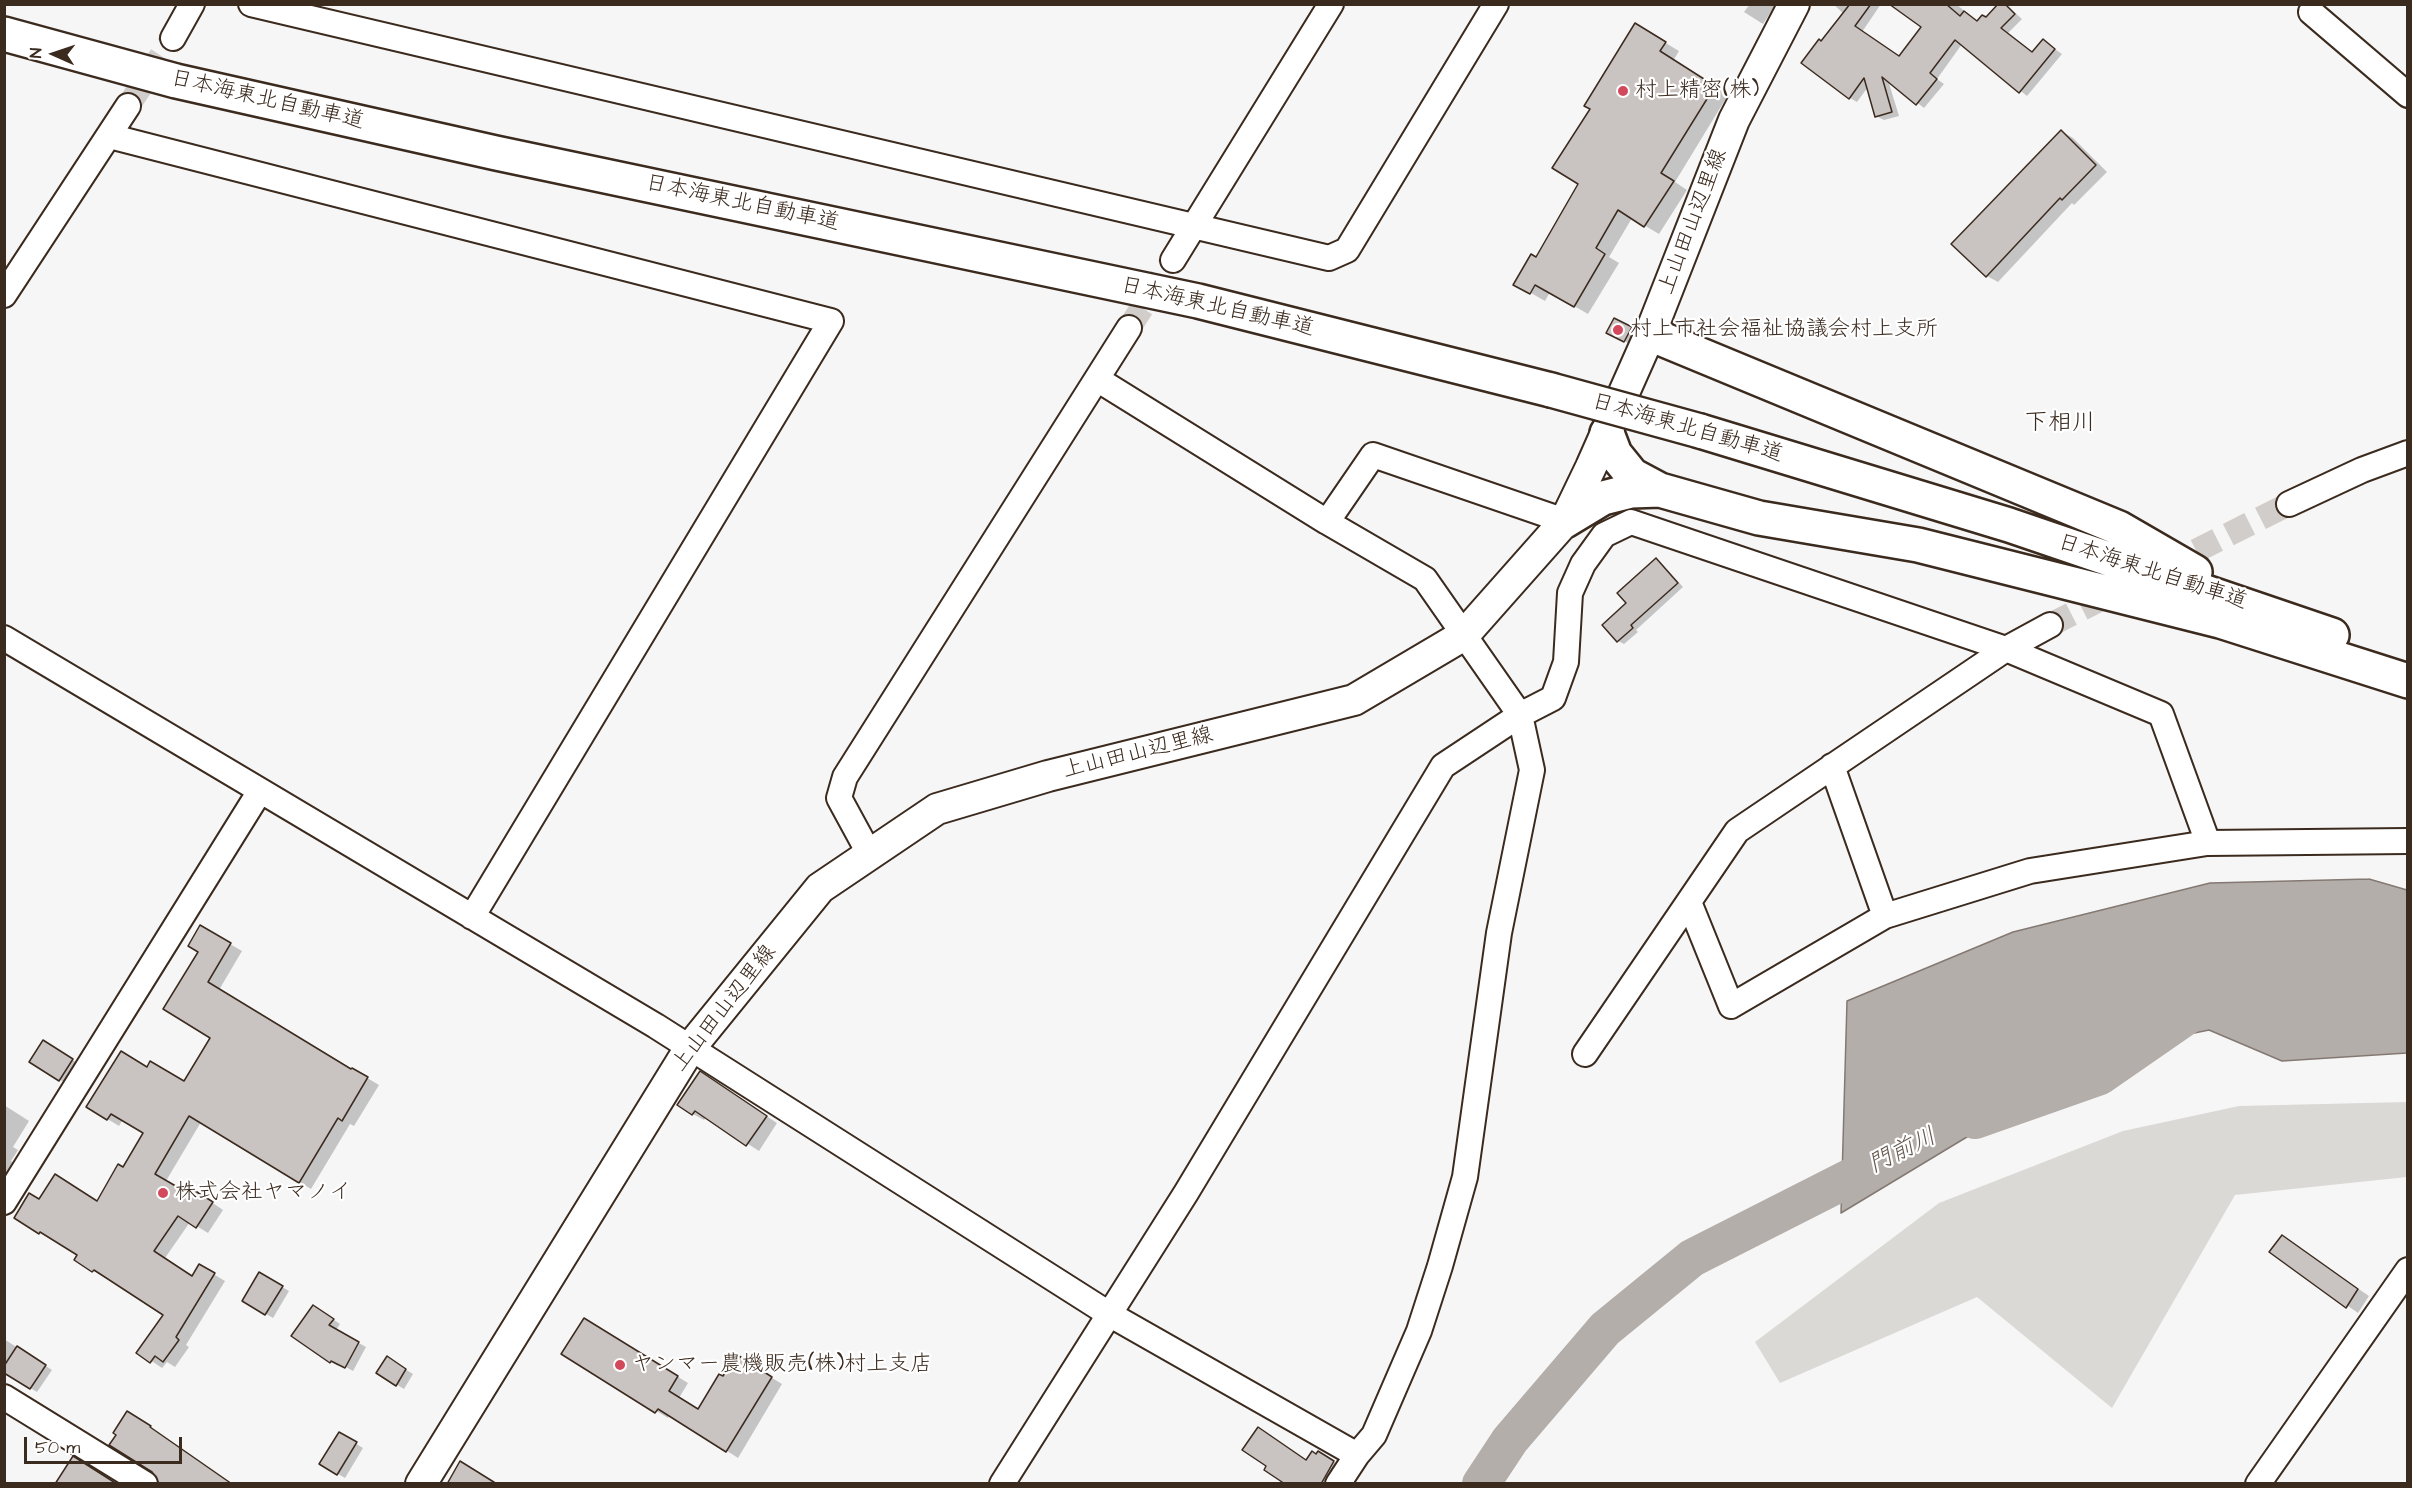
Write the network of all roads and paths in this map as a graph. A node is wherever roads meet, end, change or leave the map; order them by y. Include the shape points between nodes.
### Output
1 (192, 4) edge
2 (251, 4) edge
3 (1331, 4) edge
4 (1496, 4) edge
5 (1794, 4) edge
6 (2309, 7) edge
7 (4, 34) edge
8 (173, 38) tunnel mouth
9 (2408, 95) edge
10 (129, 106) tunnel mouth
11 (109, 136) junction
12 (1192, 226) junction
13 (1173, 260) tunnel mouth
14 (4, 296) edge
15 (1129, 328) tunnel mouth
16 (1650, 334) junction
17 (1097, 379) junction
18 (1607, 433) junction
19 (2408, 453) edge
20 (1660, 490) junction
21 (2289, 504) tunnel mouth
22 (1565, 521) junction
23 (1327, 522) junction
24 (2257, 608) junction
25 (2050, 625) tunnel mouth
26 (1464, 635) junction
27 (4, 638) edge
28 (2006, 649) junction
29 (2408, 662) edge
30 (2408, 681) edge
31 (1520, 715) junction
32 (1832, 766) junction
33 (260, 791) junction
34 (2408, 840) edge
35 (2208, 843) junction
36 (870, 855) junction
37 (1689, 902) junction
38 (1885, 916) junction
39 (472, 917) junction
40 (690, 1048) junction
41 (1585, 1054) dead end
42 (4, 1202) edge
43 (2408, 1270) edge
44 (1109, 1314) junction
45 (4, 1397) edge
46 (1357, 1455) junction
47 (144, 1484) edge
48 (421, 1484) edge
49 (1002, 1484) edge
50 (1338, 1484) edge
51 (2258, 1484) edge

1 - 8 street
2 - 12 street
3 - 12 street
4 - 12 street via 1347,250 1329,258
5 - 16 main road, 上山田山辺里線 via 1734,120
6 - 9 street
7 - 24 highway, 日本海東北自動車道, bridge via 176,81 473,148 1198,301 1551,390 1700,430 2009,525
10 - 11 street
11 - 14 street
11 - 39 street via 831,321
12 - 13 street
15 - 17 street
16 - 18 main road, 上山田山辺里線
16 - 24 highway via 2119,528
17 - 23 street
17 - 36 street via 845,777 839,798
18 - 20 highway via 1615,454 1632,475
18 - 22 main road, 上山田山辺里線
19 - 21 street
20 - 22 highway via 1631,491 1603,498
20 - 30 highway via 1759,519 1918,545 2220,621
22 - 23 street via 1372,455
22 - 26 main road, 上山田山辺里線
23 - 26 street via 1425,579
24 - 29 highway, 日本海東北自動車道
25 - 28 street
26 - 31 street
26 - 36 main road, 上山田山辺里線 via 1354,700 937,809
27 - 33 street
28 - 31 street via 1631,522 1604,535 1583,564 1570,593 1566,662 1553,698
28 - 32 street
28 - 35 street via 2161,714
31 - 44 street via 1443,766
31 - 46 street via 1532,770 1499,933 1464,1177 1419,1331 1374,1435
32 - 37 street via 1737,831
32 - 38 street
33 - 39 street
33 - 42 street
34 - 35 street
35 - 38 street via 2030,871
36 - 40 main road, 上山田山辺里線 via 820,888
37 - 38 street via 1731,1006
37 - 41 street
39 - 40 street
40 - 44 street
40 - 48 main road, 上山田山辺里線
43 - 51 street
44 - 46 street
44 - 49 street
45 - 47 street
46 - 50 street

